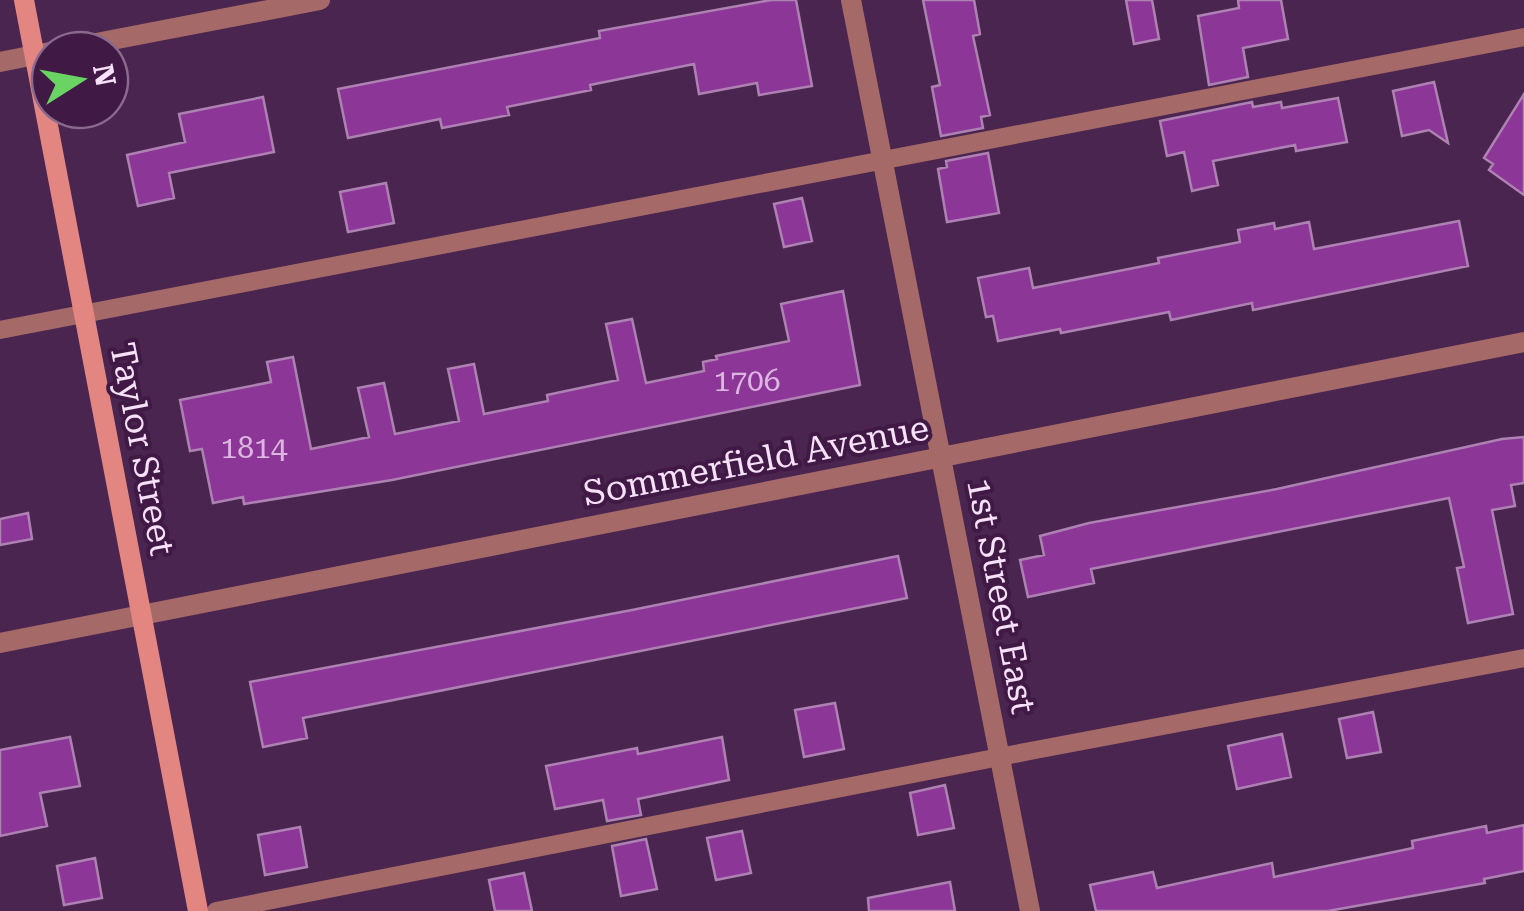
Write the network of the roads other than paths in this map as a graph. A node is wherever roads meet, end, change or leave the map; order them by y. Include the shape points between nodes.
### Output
1 (24, 0) edge
2 (320, 0) edge
3 (851, 0) edge
4 (33, 30) edge
5 (130, 37) edge
6 (1524, 37) edge
7 (30, 56) edge
8 (0, 62) edge
9 (53, 130) edge
10 (882, 159) junction
11 (82, 314) junction
12 (0, 330) edge
13 (1524, 342) edge
14 (941, 458) junction
15 (143, 614) junction
16 (0, 643) edge
17 (1524, 658) edge
18 (1000, 756) junction
19 (198, 911) edge
20 (216, 911) edge
21 (1030, 911) edge

1 - 4 main road, Taylor Street
2 - 5 street
3 - 10 street, 1st Street East
6 - 10 lane
7 - 8 street
9 - 11 main road, Taylor Street
10 - 11 lane
10 - 14 street, 1st Street East
11 - 12 lane
11 - 15 main road, Taylor Street
13 - 14 street, Sommerfield Avenue
14 - 15 street, Sommerfield Avenue
14 - 18 street, 1st Street East
15 - 16 street, Sommerfield Avenue
15 - 19 main road, Taylor Street
17 - 18 lane
18 - 20 lane
18 - 21 street, 1st Street East

